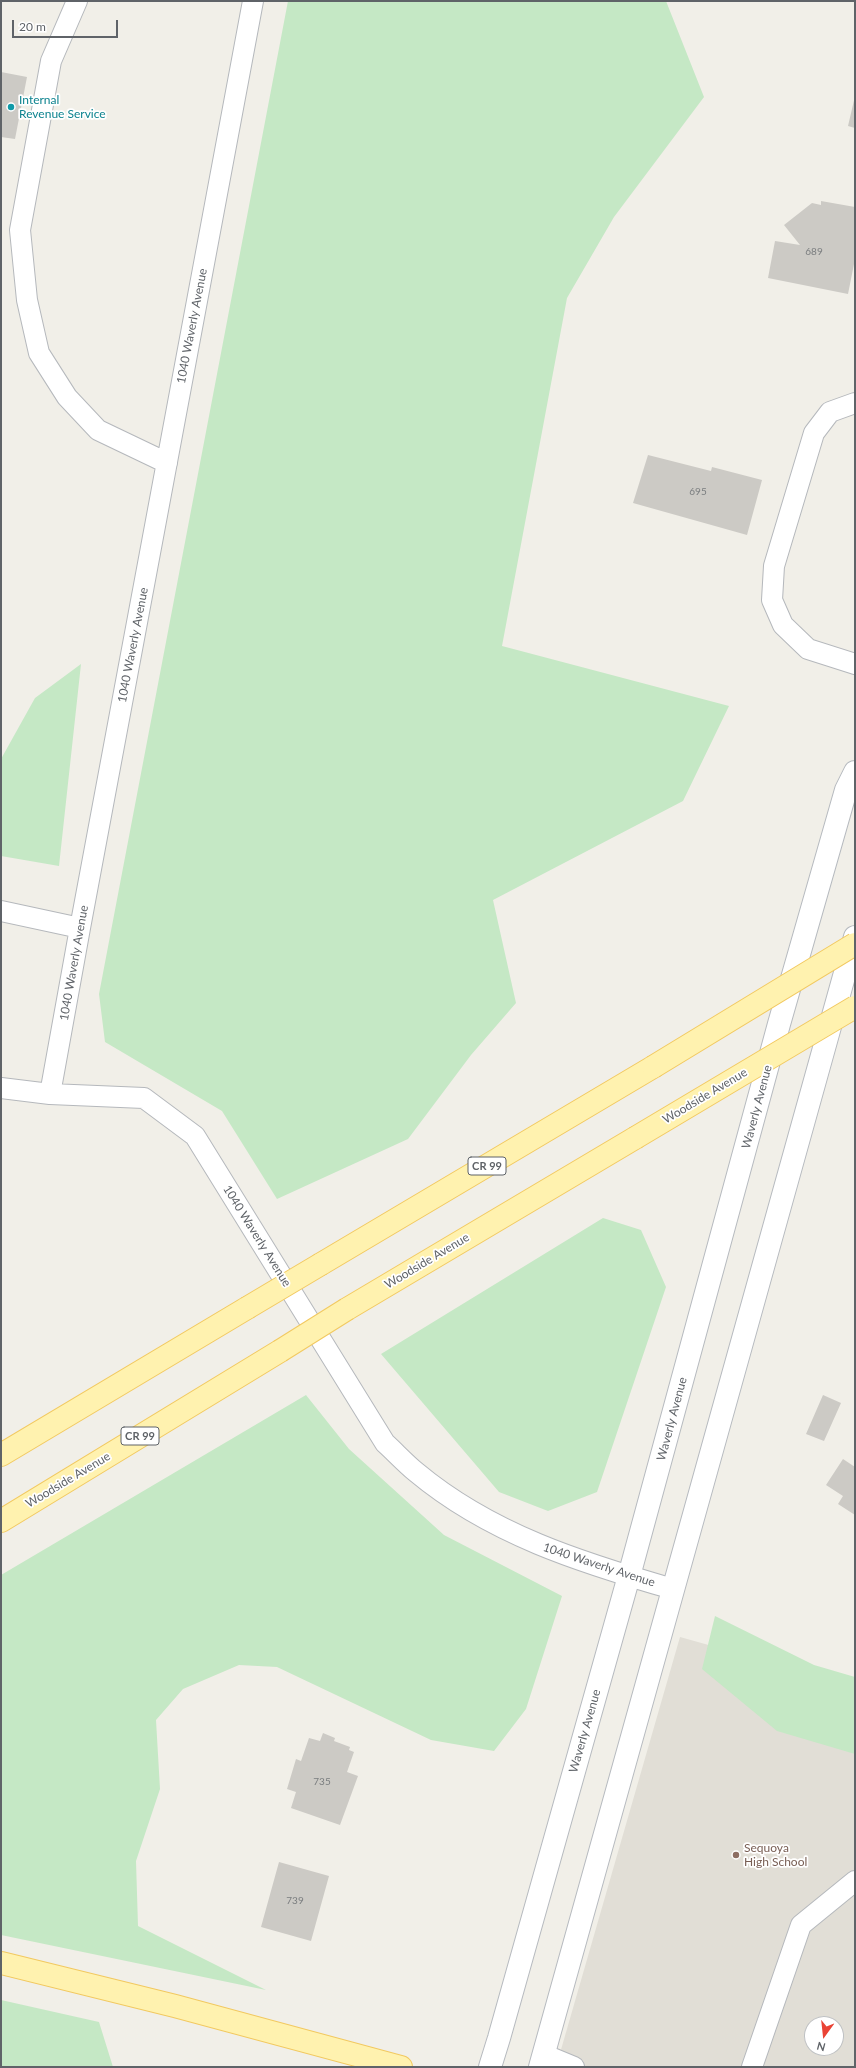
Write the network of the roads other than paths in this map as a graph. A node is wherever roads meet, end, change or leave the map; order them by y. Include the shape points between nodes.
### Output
1 (77, 1) edge
2 (253, 1) edge
3 (855, 403) edge
4 (167, 463) junction
5 (855, 664) edge
6 (855, 772) edge
7 (1, 911) edge
8 (80, 928) junction
9 (855, 937) edge
10 (855, 944) edge
11 (855, 1007) edge
12 (1, 1088) edge
13 (50, 1094) junction
14 (1, 1455) edge
15 (1, 1521) edge
16 (629, 1576) junction
17 (673, 1589) junction
18 (855, 1881) edge
19 (1, 1963) edge
20 (542, 2061) edge
21 (401, 2067) edge
22 (490, 2067) edge
23 (574, 2067) edge
24 (752, 2067) edge

1 - 4 lane via 51,61 20,230 27,300 39,353 67,397 98,430
2 - 4 lane, 1040 Waverly Avenue
3 - 5 lane via 830,412 814,433 774,566 772,600 783,625 808,649
4 - 8 lane, 1040 Waverly Avenue
6 - 16 main road, Waverly Avenue via 846,790 779,1024
7 - 8 lane
8 - 13 lane, 1040 Waverly Avenue
9 - 17 main road
10 - 14 main road, CR 99, bridge
11 - 15 main road, Woodside Avenue / CR 99, bridge via 347,1309
12 - 13 lane
13 - 16 lane, 1040 Waverly Avenue via 144,1098 195,1136 385,1443 415,1472 484,1520 567,1556
16 - 17 lane, 1040 Waverly Avenue
16 - 22 main road, Waverly Avenue
17 - 20 main road
18 - 24 lane via 801,1925
19 - 21 main road via 95,1985
20 - 23 lane

